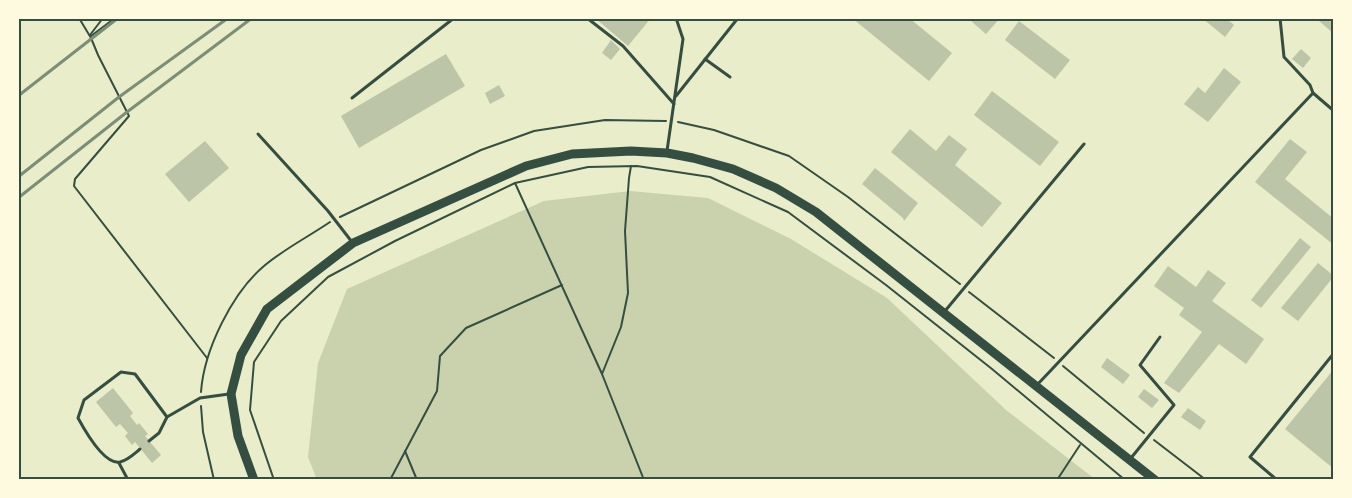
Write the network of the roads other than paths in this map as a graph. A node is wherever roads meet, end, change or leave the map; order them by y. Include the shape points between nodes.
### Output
1 (454, 18) edge
2 (587, 18) edge
3 (676, 18) edge
4 (738, 18) edge
5 (1280, 18) edge
6 (705, 59) junction
7 (730, 77) dead end
8 (1313, 93) junction
9 (675, 97) junction
10 (352, 98) dead end
11 (674, 104) junction
12 (1334, 111) edge
13 (258, 134) dead end
14 (1084, 144) dead end
15 (667, 153) junction
16 (353, 243) junction
17 (944, 312) junction
18 (1160, 337) dead end
19 (1334, 353) edge
20 (1037, 385) junction
21 (231, 394) junction
22 (167, 417) junction
23 (149, 441) dead end
24 (140, 448) dead end
25 (1130, 459) junction
26 (119, 463) junction
27 (128, 480) edge
28 (254, 480) edge
29 (1155, 480) edge
30 (1277, 480) edge

1 - 10 lane
2 - 11 lane via 623,46
3 - 9 lane via 683,39
4 - 6 lane
5 - 8 lane via 1284,57
6 - 7 lane
6 - 9 lane
8 - 12 lane
8 - 20 lane
9 - 11 lane
11 - 15 lane
13 - 16 lane
14 - 17 lane
15 - 16 main road via 572,154 526,166
15 - 17 main road via 733,169 776,188 816,212
16 - 21 main road via 267,309 241,355
17 - 20 main road
18 - 25 lane via 1140,365 1174,405
19 - 30 lane via 1250,457
20 - 25 main road
21 - 22 lane via 200,398
21 - 28 main road via 238,436
22 - 23 lane via 159,433
22 - 26 lane via 135,374 121,372 84,400 78,418 87,437 112,462
24 - 26 lane
25 - 29 main road
26 - 27 lane

